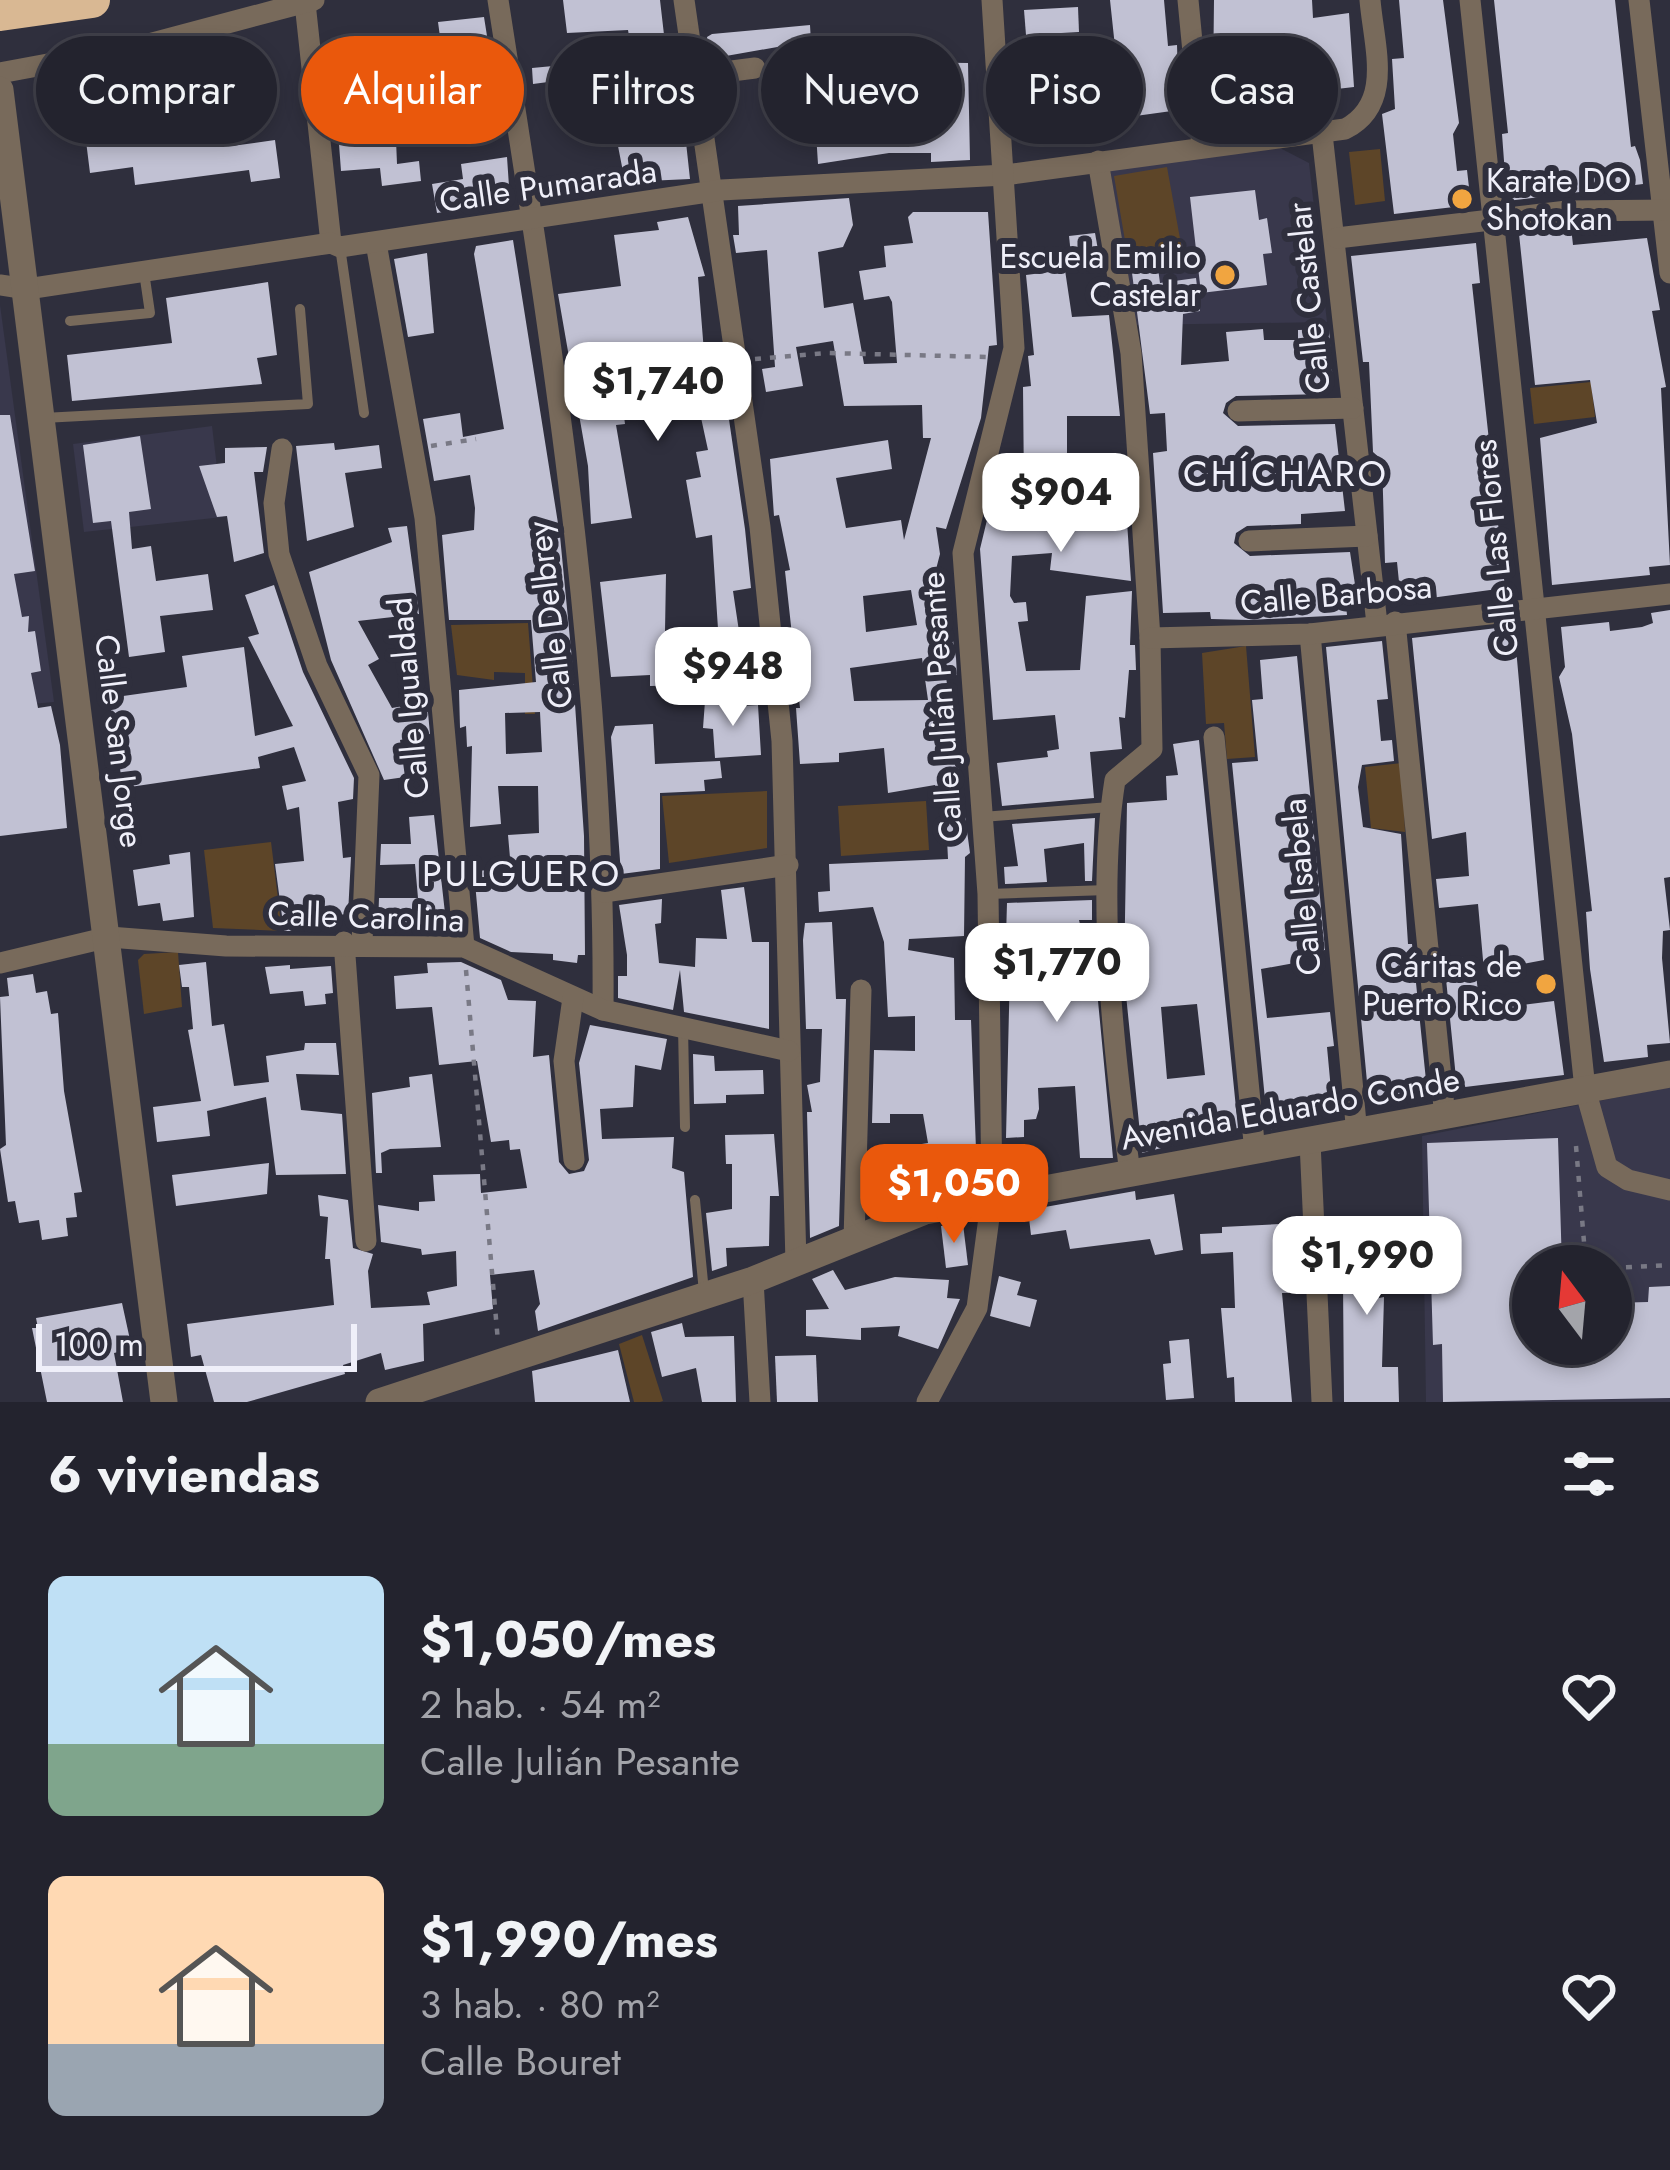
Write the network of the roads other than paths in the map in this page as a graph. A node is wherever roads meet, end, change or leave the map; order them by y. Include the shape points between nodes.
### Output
1 (92, 0) edge
2 (498, 0) edge
3 (684, 0) edge
4 (992, 0) edge
5 (1188, 0) edge
6 (1370, 0) edge
7 (1470, 0) edge
8 (1640, 0) edge
9 (309, 1) edge
10 (0, 13) edge
11 (688, 36) edge
12 (755, 68) dead end
13 (737, 70) edge
14 (0, 73) edge
15 (0, 90) edge
16 (1338, 128) edge
17 (702, 144) edge
18 (1222, 144) edge
19 (1323, 144) edge
20 (1202, 146) junction
21 (1098, 161) junction
22 (1005, 175) junction
23 (709, 194) junction
24 (1667, 210) edge
25 (533, 222) junction
26 (1492, 222) junction
27 (1337, 238) junction
28 (376, 243) junction
29 (336, 245) junction
30 (144, 272) junction
31 (1670, 273) edge
32 (14, 287) edge
33 (300, 309) dead end
34 (70, 321) dead end
35 (1353, 408) junction
36 (1238, 411) dead end
37 (364, 413) dead end
38 (44, 418) junction
39 (282, 448) dead end
40 (1367, 536) junction
41 (1249, 541) dead end
42 (1670, 595) edge
43 (1535, 610) junction
44 (1386, 623) junction
45 (1310, 634) junction
46 (1150, 638) junction
47 (1214, 736) dead end
48 (1110, 807) junction
49 (982, 817) junction
50 (788, 866) junction
51 (1111, 890) junction
52 (604, 892) junction
53 (988, 894) junction
54 (109, 937) junction
55 (353, 943) junction
56 (464, 947) junction
57 (0, 963) edge
58 (861, 990) dead end
59 (573, 998) junction
60 (603, 1010) junction
61 (683, 1027) junction
62 (789, 1051) junction
63 (1670, 1074) edge
64 (1585, 1089) junction
65 (1445, 1117) junction
66 (685, 1127) dead end
67 (1358, 1134) junction
68 (1310, 1142) junction
69 (1256, 1152) junction
70 (574, 1160) dead end
71 (1130, 1173) junction
72 (1670, 1190) edge
73 (992, 1195) junction
74 (695, 1200) dead end
75 (854, 1240) junction
76 (366, 1241) dead end
77 (796, 1263) junction
78 (753, 1280) junction
79 (705, 1296) junction
80 (445, 1393) edge
81 (164, 1402) edge
82 (379, 1402) edge
83 (760, 1402) edge
84 (927, 1402) edge
85 (1322, 1402) edge

1 - 10 highway
2 - 25 street, Calle Delbrey
3 - 11 street
4 - 22 street, Calle Julián Pesante
5 - 20 street
6 - 16 street via 1379,93 1365,119
7 - 26 street, Calle Las Flores
8 - 24 street
9 - 14 street via 134,48
9 - 29 street
12 - 13 street
15 - 32 street, Calle San Jorge
17 - 23 street
18 - 20 street, Calle Pumarada
19 - 27 street, Calle Castelar
20 - 21 street, Calle Pumarada
21 - 22 street, Calle Pumarada
21 - 46 street via 1132,353
22 - 23 street, Calle Pumarada
22 - 49 street, Calle Julián Pesante via 1012,356 963,553
23 - 25 street, Calle Pumarada
23 - 50 street via 772,639
24 - 26 street
24 - 31 street
25 - 28 street, Calle Pumarada
25 - 52 street, Calle Delbrey via 592,675
26 - 27 street
26 - 43 street, Calle Las Flores
27 - 35 street, Calle Castelar
28 - 29 street, Calle Pumarada
28 - 56 street, Calle Igualdad via 414,449
29 - 30 street, Calle Pumarada
29 - 37 lane
30 - 32 street, Calle Pumarada
30 - 34 lane via 149,314
32 - 38 street, Calle San Jorge
33 - 38 lane via 308,404
35 - 36 street
35 - 40 street, Calle Castelar
38 - 54 street, Calle San Jorge
39 - 55 street via 274,503 279,554 317,666 369,775
40 - 41 street
40 - 44 street, Calle Castelar
42 - 43 street, Calle Barbosa
43 - 44 street, Calle Barbosa
43 - 64 street, Calle Las Flores
44 - 45 street, Calle Barbosa
44 - 65 street, Calle Castelar
45 - 46 street, Calle Barbosa
45 - 67 street, Calle Isabela
46 - 48 street via 1152,748 1114,780
47 - 69 street
48 - 49 lane
48 - 51 street
49 - 53 street, Calle Julián Pesante
50 - 52 street
50 - 62 street
51 - 53 lane
51 - 71 street via 1113,1014
52 - 60 street, Calle Delbrey
53 - 73 street, Calle Julián Pesante
54 - 55 street, Calle Carolina via 226,946
54 - 57 street, Calle Carolina
54 - 81 street, Calle San Jorge
55 - 56 street, Calle Carolina
55 - 76 street
56 - 59 street, Calle Carolina
58 - 75 street
59 - 60 street, Calle Carolina
59 - 70 street via 564,1061
60 - 61 street, Calle Carolina
61 - 62 street, Calle Carolina
61 - 66 lane
62 - 77 street
63 - 64 street, Avenida Eduardo Conde
64 - 65 street, Avenida Eduardo Conde
64 - 72 street, Calle Las Flores via 1607,1167
65 - 67 street, Avenida Eduardo Conde
67 - 68 street, Avenida Eduardo Conde
68 - 69 street, Avenida Eduardo Conde
68 - 85 street
69 - 71 street, Avenida Eduardo Conde
71 - 73 street, Avenida Eduardo Conde
73 - 75 street, Avenida Eduardo Conde
73 - 84 street, Calle Julián Pesante via 977,1308
74 - 79 lane
75 - 77 street, Avenida Eduardo Conde
77 - 78 street, Avenida Eduardo Conde
78 - 79 street, Avenida Eduardo Conde
78 - 83 street
79 - 80 street, Avenida Eduardo Conde via 500,1366
80 - 82 street, Avenida Eduardo Conde

